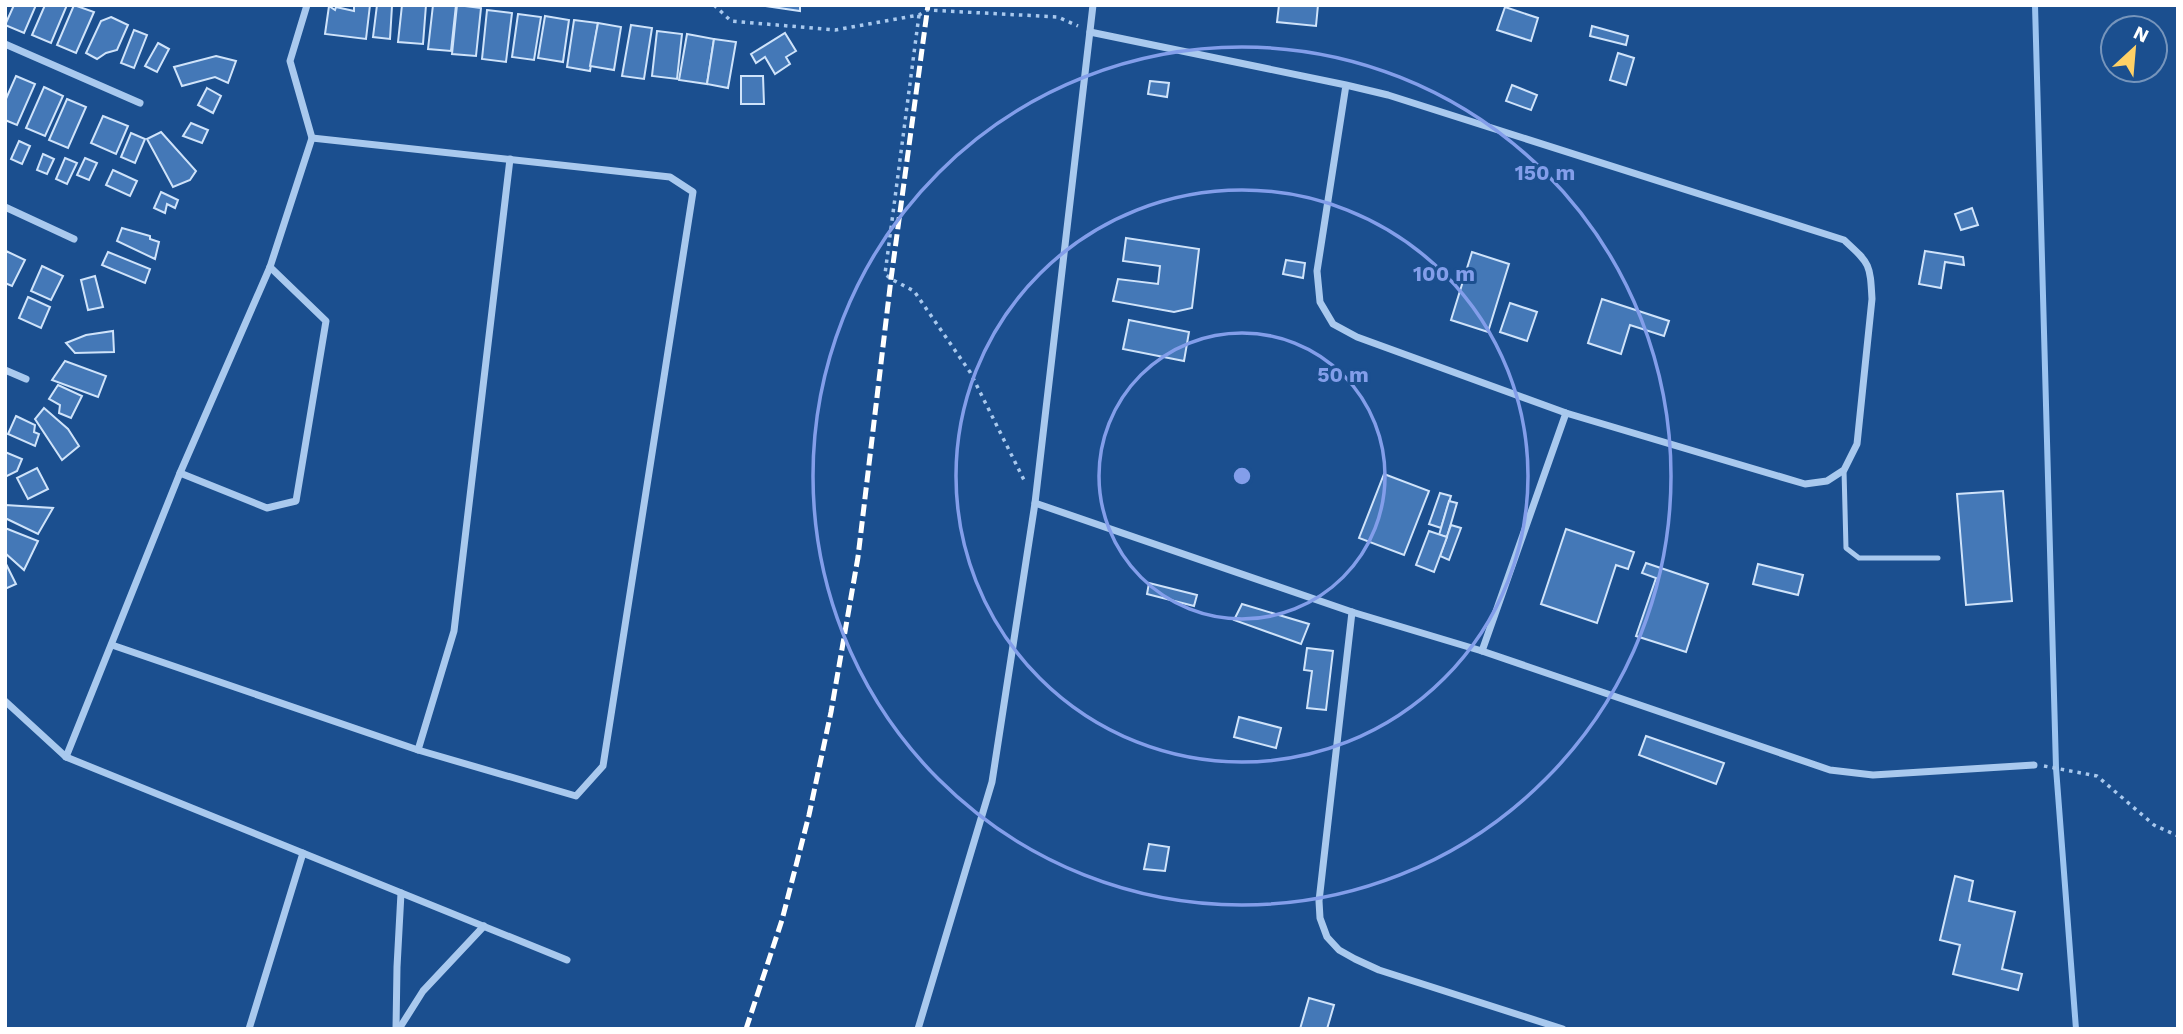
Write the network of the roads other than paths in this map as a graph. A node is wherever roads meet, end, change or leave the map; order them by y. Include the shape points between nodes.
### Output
1 (307, 5) edge
2 (1093, 5) edge
3 (1090, 32) junction
4 (5, 44) edge
5 (1346, 85) junction
6 (140, 103) dead end
7 (312, 138) junction
8 (510, 159) junction
9 (5, 207) edge
10 (74, 239) dead end
11 (270, 267) junction
12 (5, 370) edge
13 (26, 379) dead end
14 (1566, 413) junction
15 (1844, 470) junction
16 (180, 473) junction
17 (1035, 503) junction
18 (1938, 558) dead end
19 (1352, 612) junction
20 (112, 645) junction
21 (1482, 651) junction
22 (5, 701) edge
23 (418, 750) junction
24 (66, 757) junction
25 (2034, 765) road end
26 (303, 853) junction
27 (401, 893) junction
28 (484, 926) junction
29 (567, 960) dead end
30 (249, 1029) edge
31 (398, 1029) edge
32 (918, 1029) edge
33 (1563, 1029) edge

1 - 7 street via 290,61
2 - 3 street
3 - 5 street
3 - 17 street
4 - 6 street
5 - 14 street via 1317,271 1320,302 1333,324 1357,337
5 - 15 street via 1844,240 1867,261 1872,299 1857,444
7 - 8 street
7 - 11 street
8 - 23 street via 454,631
8 - 23 street via 670,177 693,192 687,233 603,766 576,796
9 - 10 street
11 - 16 street
11 - 16 street via 326,321 296,500 267,508
12 - 13 street
14 - 15 street via 1805,484 1827,481
14 - 21 street
15 - 18 lane via 1846,548 1859,558
16 - 20 street
17 - 19 street
17 - 32 street via 992,782
19 - 21 street
19 - 33 street via 1319,901 1327,937 1339,950 1379,970
20 - 23 street
20 - 24 street
21 - 25 street via 1830,770 1873,775
22 - 24 street
24 - 26 street
26 - 27 street
26 - 30 street
27 - 28 street
27 - 31 street
28 - 29 street
28 - 31 street via 423,991

